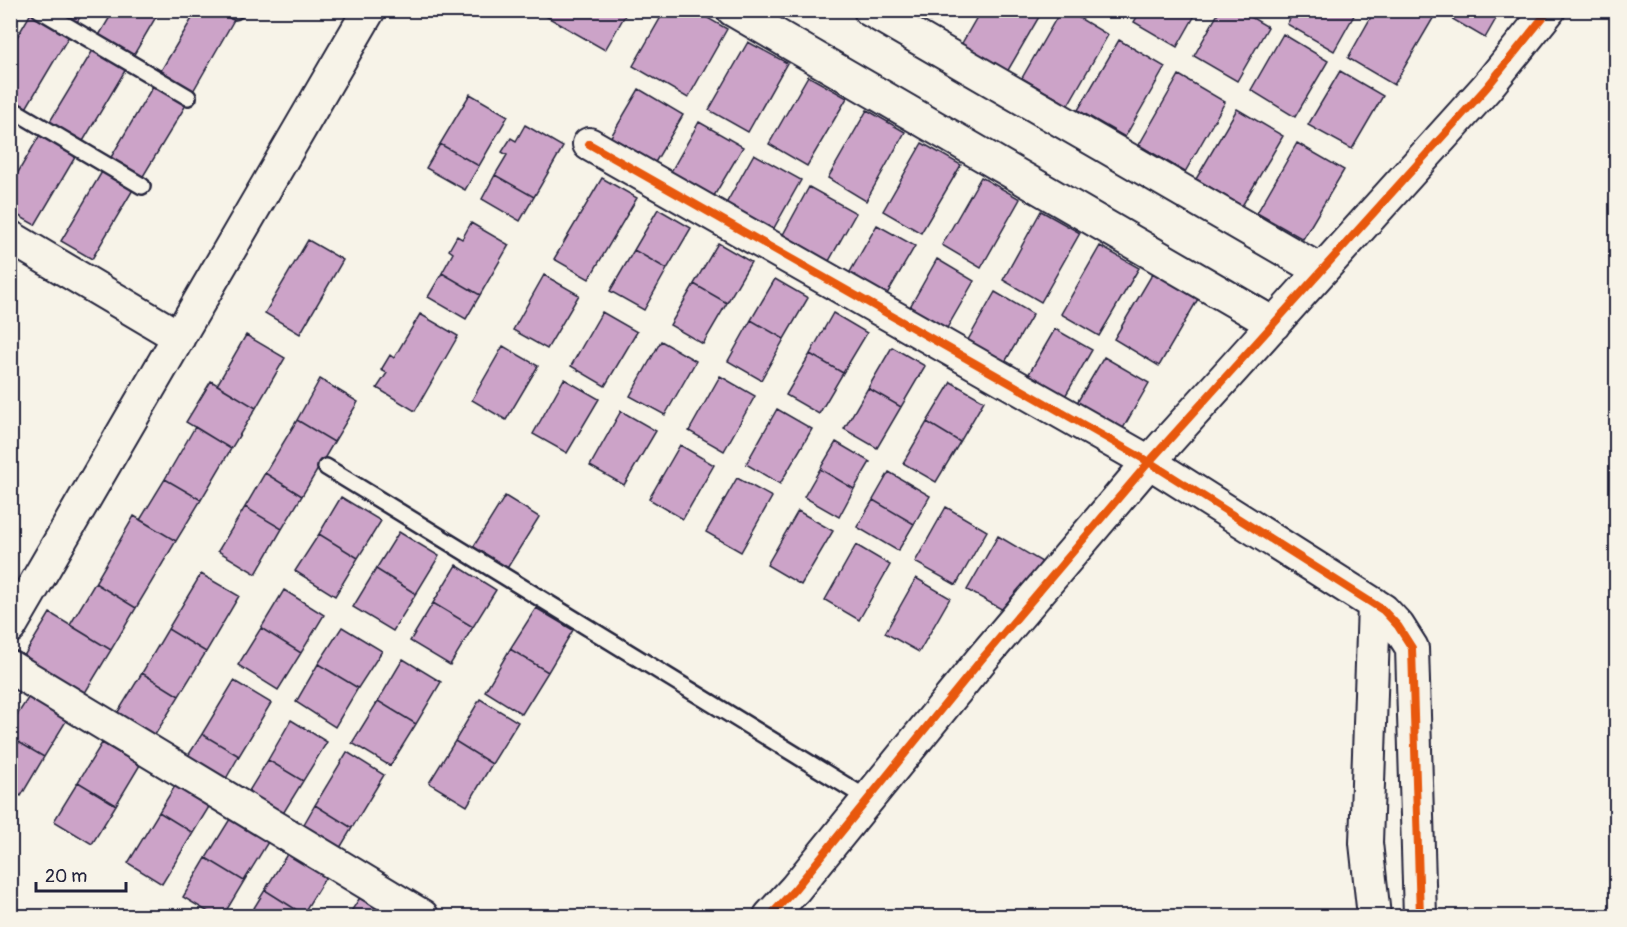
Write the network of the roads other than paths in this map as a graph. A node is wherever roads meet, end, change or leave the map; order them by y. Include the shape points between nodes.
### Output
1 (40, 10) edge
2 (369, 10) edge
3 (733, 10) edge
4 (870, 10) edge
5 (1549, 10) edge
6 (188, 97) dead end
7 (10, 108) edge
8 (589, 144) dead end
9 (142, 186) dead end
10 (10, 237) edge
11 (1321, 272) junction
12 (1274, 324) junction
13 (179, 337) junction
14 (1149, 462) junction
15 (326, 468) dead end
16 (1374, 604) junction
17 (10, 627) edge
18 (10, 667) edge
19 (868, 799) junction
20 (422, 916) edge
21 (770, 916) edge
22 (1374, 916) edge
23 (1420, 916) edge

1 - 6 lane
2 - 13 street
3 - 12 street
4 - 11 street
5 - 11 street via 1486,87
7 - 9 lane
8 - 14 street
10 - 13 street
11 - 12 street
12 - 14 street
13 - 17 street
14 - 16 street
14 - 19 street
15 - 19 lane
16 - 22 street via 1366,843
16 - 23 street via 1398,626 1412,648
18 - 20 street
19 - 21 street

